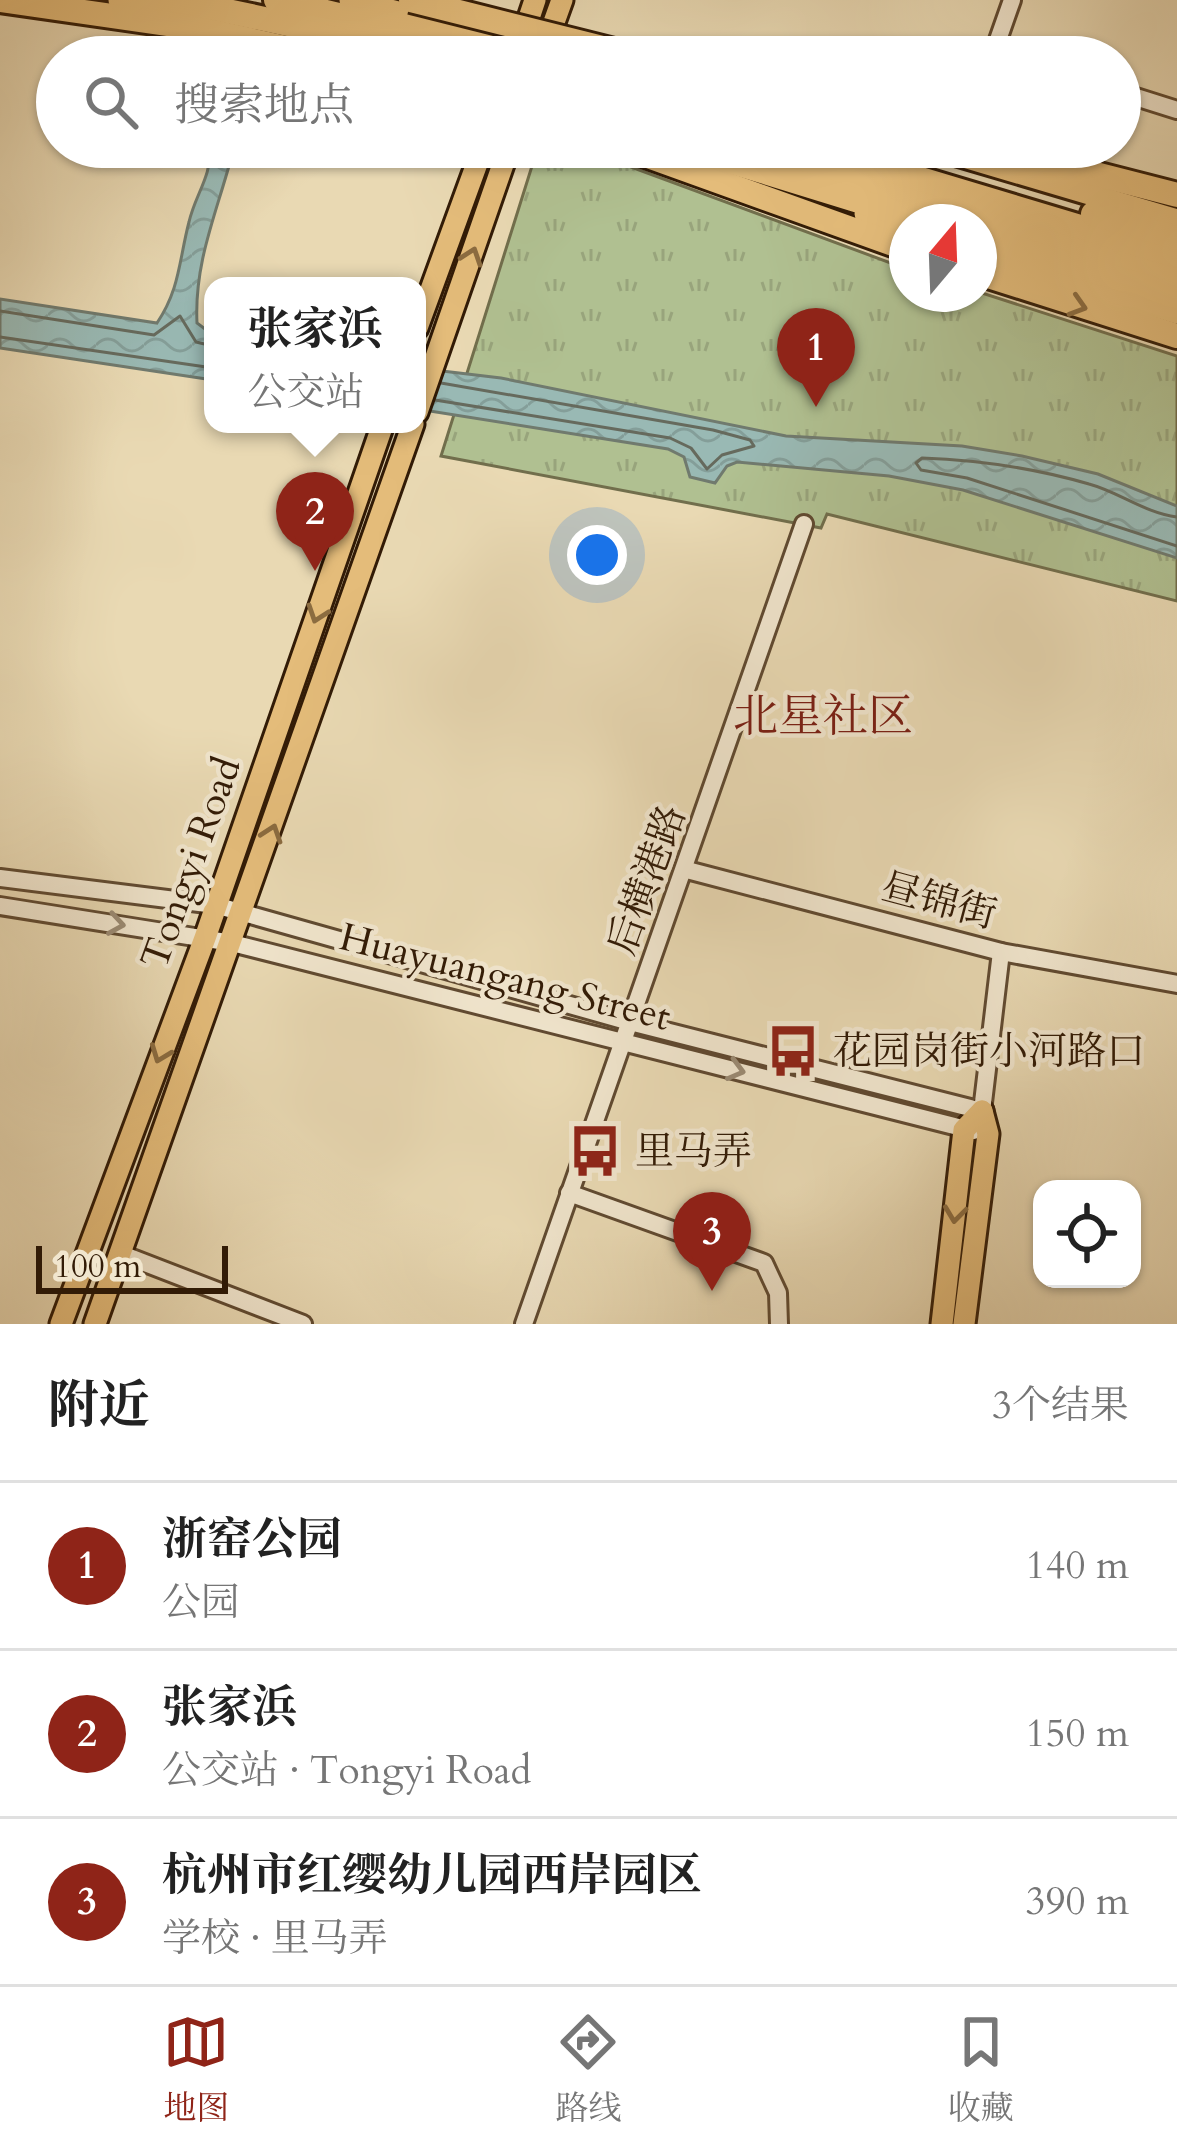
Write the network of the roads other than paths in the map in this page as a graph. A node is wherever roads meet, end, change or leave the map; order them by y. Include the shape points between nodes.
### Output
1 (0, 0) edge
2 (118, 0) edge
3 (176, 0) edge
4 (276, 0) edge
5 (350, 0) edge
6 (411, 0) edge
7 (535, 0) edge
8 (562, 0) edge
9 (1012, 0) edge
10 (232, 36) edge
11 (290, 36) edge
12 (344, 36) edge
13 (443, 36) edge
14 (466, 36) edge
15 (523, 36) edge
16 (549, 36) edge
17 (554, 36) edge
18 (1003, 36) edge
19 (1141, 99) edge
20 (1177, 110) edge
21 (475, 168) edge
22 (501, 168) edge
23 (681, 168) edge
24 (741, 168) edge
25 (752, 168) edge
26 (822, 168) edge
27 (884, 168) edge
28 (936, 168) edge
29 (1014, 168) edge
30 (1072, 168) edge
31 (1177, 195) edge
32 (889, 210) edge
33 (1177, 220) edge
34 (889, 223) edge
35 (1177, 238) edge
36 (997, 242) edge
37 (889, 243) edge
38 (1177, 256) edge
39 (997, 259) edge
40 (1177, 275) edge
41 (997, 279) edge
42 (1177, 296) edge
43 (426, 303) edge
44 (1177, 314) edge
45 (1177, 336) edge
46 (426, 387) edge
47 (379, 433) edge
48 (410, 433) edge
49 (804, 524) dead end
50 (687, 870) junction
51 (0, 878) edge
52 (0, 905) edge
53 (215, 905) junction
54 (244, 913) junction
55 (205, 938) junction
56 (232, 943) junction
57 (1001, 952) junction
58 (1177, 984) edge
59 (630, 1022) junction
60 (623, 1040) junction
61 (982, 1111) junction
62 (964, 1130) junction
63 (988, 1134) junction
64 (569, 1193) junction
65 (118, 1253) junction
66 (61, 1324) edge
67 (95, 1324) edge
68 (303, 1324) edge
69 (524, 1324) edge
70 (779, 1324) edge
71 (942, 1324) edge
72 (964, 1324) edge

1 - 10 highway
2 - 11 main road
3 - 12 highway
4 - 13 highway
5 - 14 main road
6 - 17 highway, bridge
7 - 15 main road
8 - 16 main road
9 - 18 street
19 - 20 street
21 - 43 main road
46 -> 22 main road
23 - 37 highway
24 - 34 main road
25 - 32 highway
26 - 40 highway
27 - 38 highway
28 - 35 highway
29 - 33 main road
30 - 31 highway
36 - 42 highway
39 - 44 main road
41 -> 45 highway
47 -> 53 main road, Tongyi Road
54 -> 48 main road, Tongyi Road
49 - 50 street, 后横港路
50 - 57 street, 昼锦街
50 - 59 street, 后横港路
51 - 53 street, Huayuangang Street
52 -> 55 street, Huayuangang Street
53 - 54 street, Huayuangang Street
53 - 55 main road, Tongyi Road
54 - 56 main road, Tongyi Road
54 - 59 street, Huayuangang Street
55 - 56 street, Huayuangang Street
55 -> 66 main road, Tongyi Road
56 - 60 street, Huayuangang Street
56 - 65 main road, Tongyi Road
57 - 58 street, 昼锦街
57 - 61 street
59 - 60 street, 后横港路
59 - 61 street, Huayuangang Street
60 -> 62 street, Huayuangang Street
60 - 64 street, 后横港路
61 - 62 main road
61 - 63 main road
62 - 63 street, Huayuangang Street
62 -> 71 main road
63 - 72 main road
64 - 69 street, 后横港路
64 - 70 street via 764,1263 778,1293
65 - 67 main road, Tongyi Road
65 - 68 street

